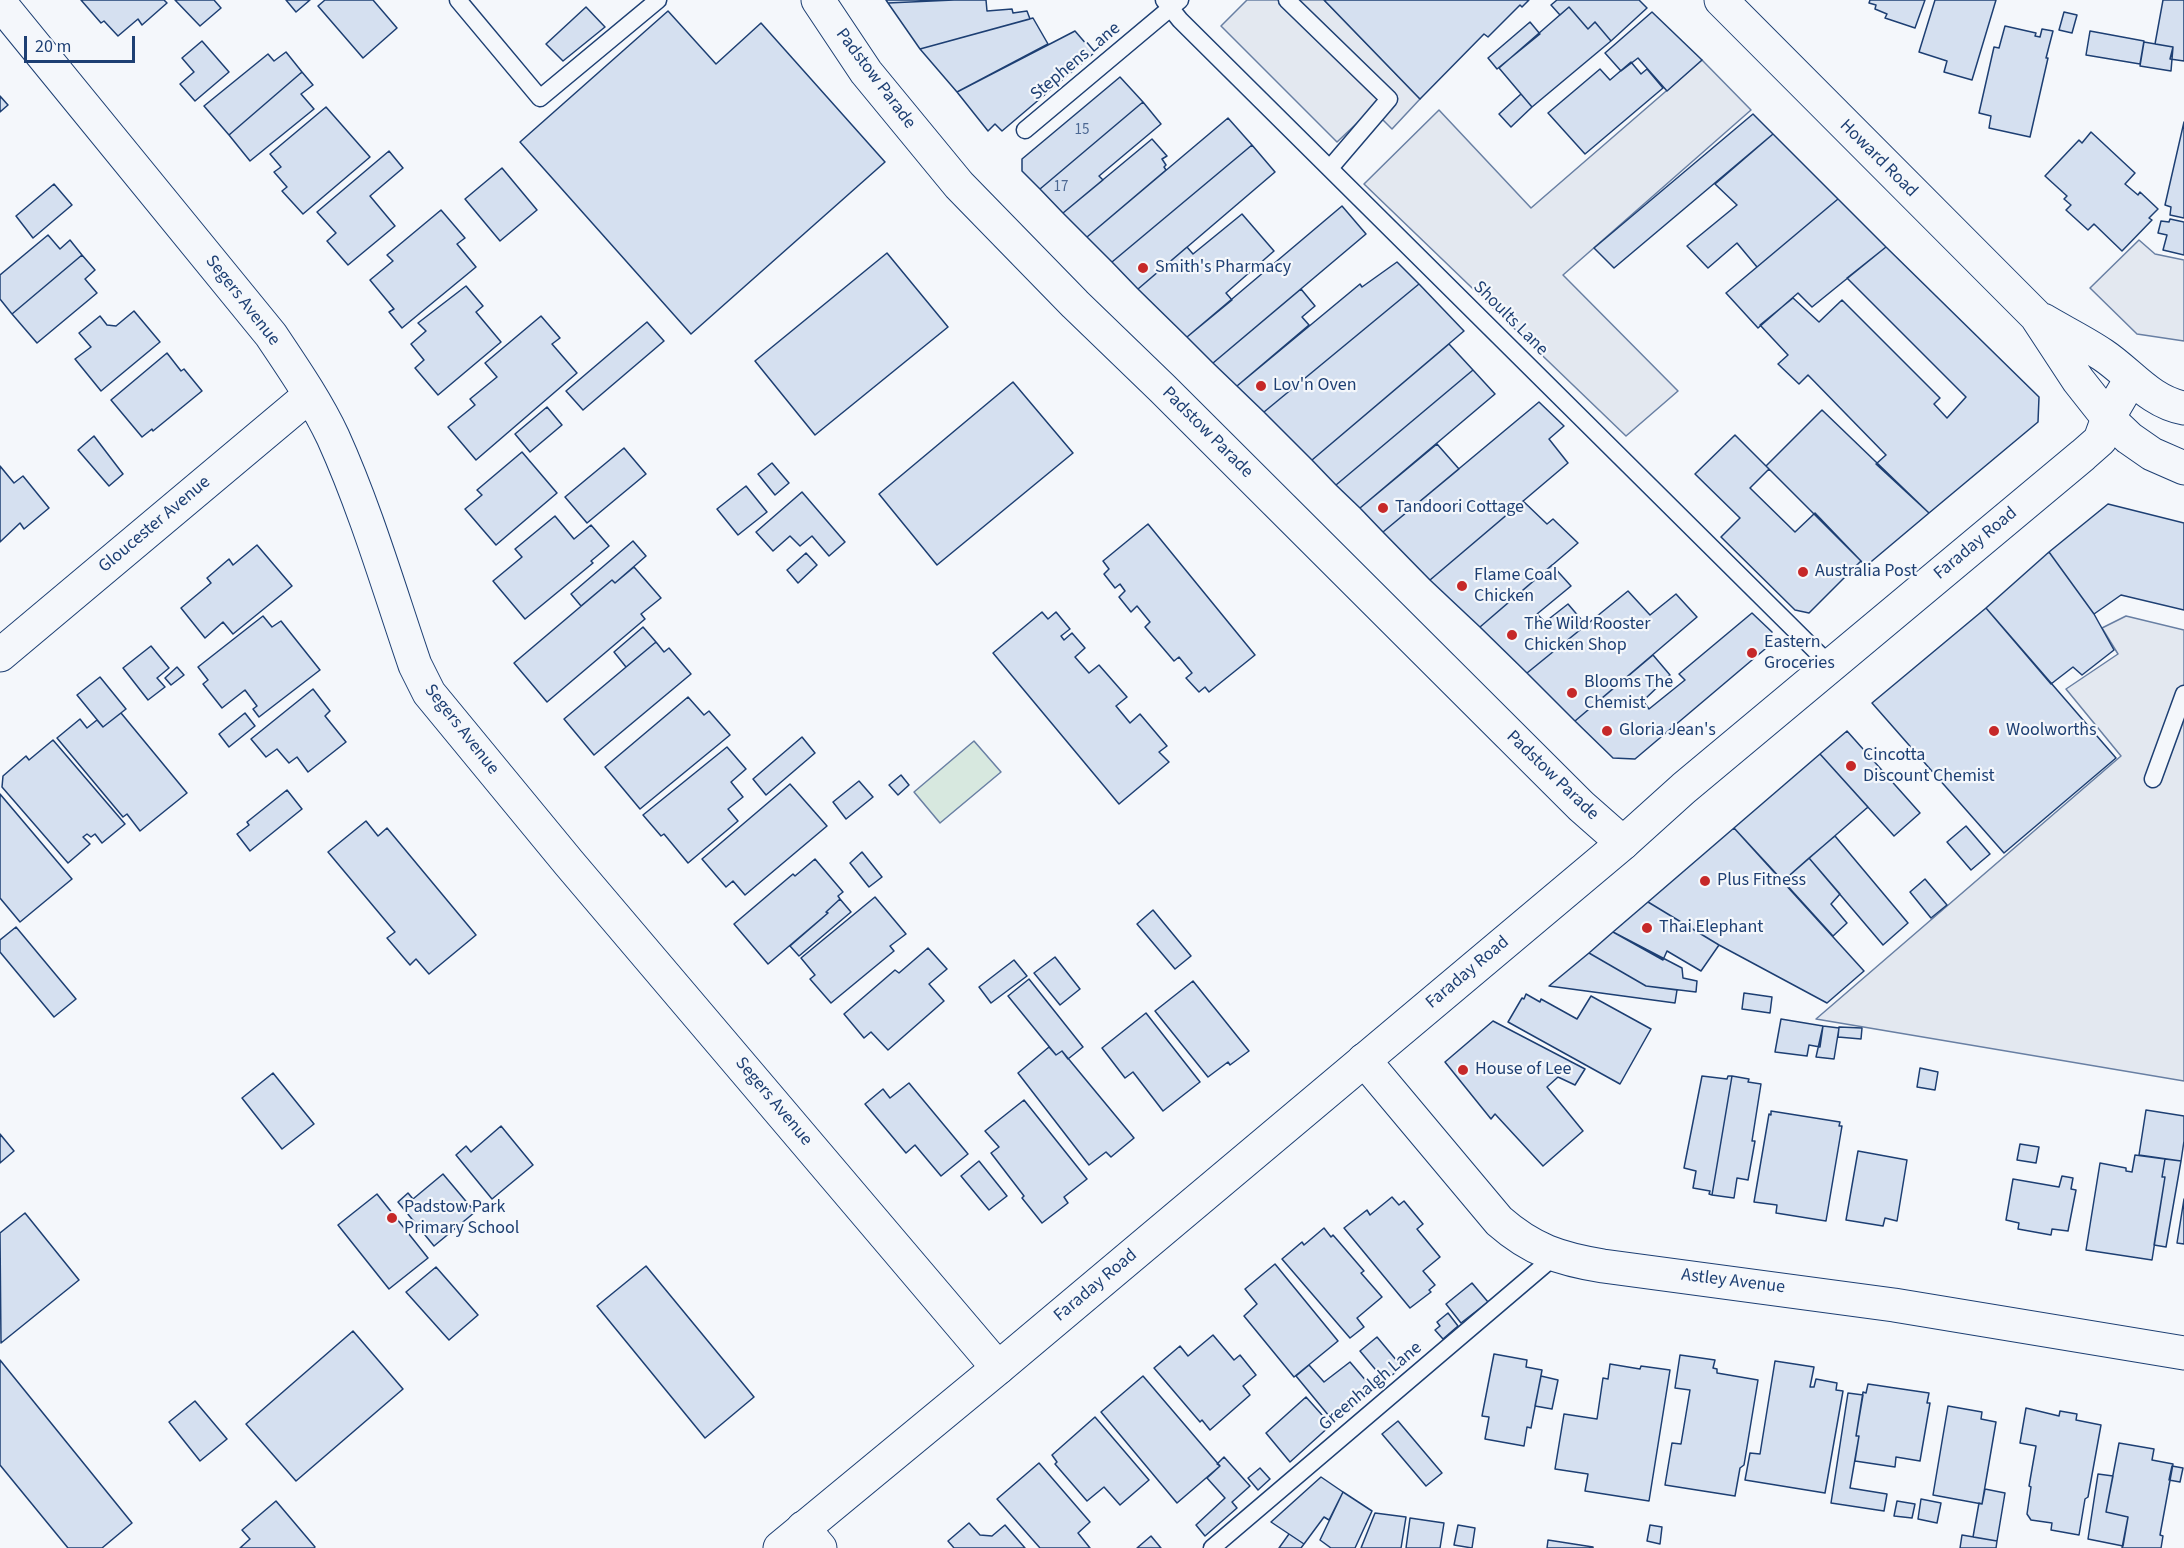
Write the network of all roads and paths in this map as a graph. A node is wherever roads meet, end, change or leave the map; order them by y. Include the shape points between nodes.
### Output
1 (458, 0) edge
2 (658, 0) edge
3 (818, 0) edge
4 (1287, 0) edge
5 (1721, 0) edge
6 (0, 3) edge
7 (1171, 3) edge
8 (1025, 130) dead end
9 (1330, 168) junction
10 (2036, 316) junction
11 (2131, 379) junction
12 (309, 394) junction
13 (2184, 408) edge
14 (2108, 418) junction
15 (2184, 468) edge
16 (0, 655) edge
17 (1830, 665) junction
18 (2184, 694) edge
19 (2153, 779) dead end
20 (1623, 843) junction
21 (1364, 1060) junction
22 (1556, 1256) junction
23 (2184, 1353) edge
24 (998, 1368) junction
25 (801, 1541) edge
26 (1212, 1548) edge

1 - 2 lane via 540,98
3 - 20 street, Padstow Parade via 866,72 959,185
4 - 9 lane via 1389,99
5 - 10 street, Howard Road
6 - 12 street, Segers Avenue via 271,335
7 - 8 lane, Stephens Lane
7 - 9 lane, Shoults Lane
9 - 17 lane, Shoults Lane
10 - 11 street, Howard Road via 2105,356
10 - 14 street, Howard Road
11 - 13 street, Howard Road via 2161,401
11 - 14 street, Faraday Road
12 - 16 street, Gloucester Avenue
12 - 24 street, Segers Avenue via 348,472 415,665 429,693
14 - 15 street, Howard Road via 2152,454
14 - 17 street, Faraday Road via 2100,440
17 - 20 street, Faraday Road
18 - 19 lane
20 - 21 street, Faraday Road
21 - 22 street, Astley Avenue via 1499,1221 1526,1242
21 - 24 street, Faraday Road
22 - 23 street, Astley Avenue via 1603,1266 1894,1305
22 - 26 lane, Greenhalgh Lane
24 - 25 street, Faraday Road

